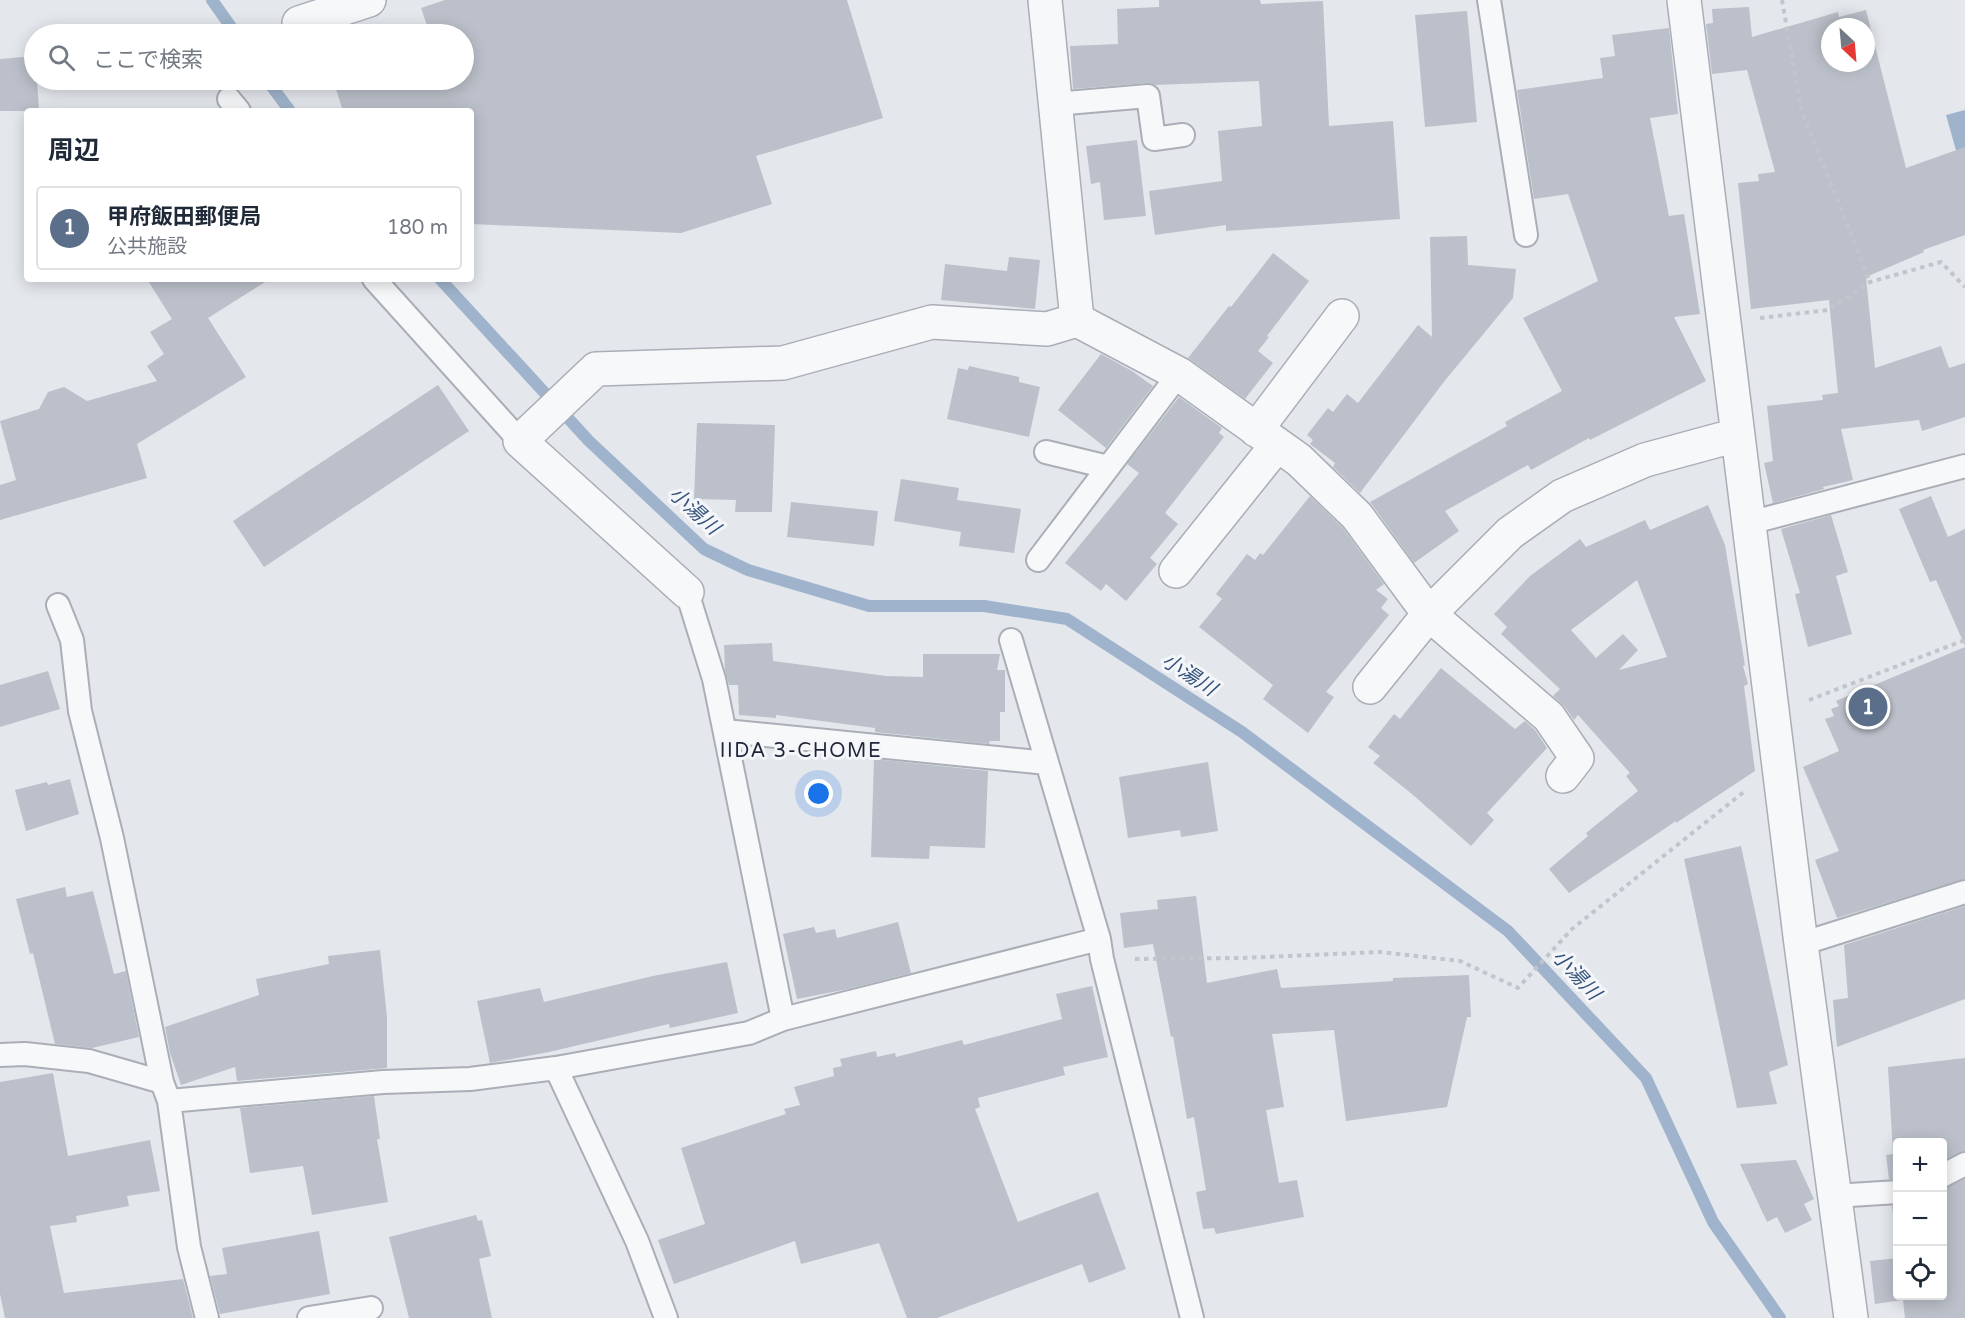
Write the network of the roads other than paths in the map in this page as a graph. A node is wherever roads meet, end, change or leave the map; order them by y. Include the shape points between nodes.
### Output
1 (369, 0) edge
2 (1045, 0) edge
3 (1489, 0) edge
4 (1684, 0) edge
5 (299, 23) dead end
6 (1055, 104) junction
7 (1183, 135) dead end
8 (1526, 235) dead end
9 (377, 282) edge
10 (1342, 316) dead end
11 (1077, 320) junction
12 (1179, 374) junction
13 (526, 435) junction
14 (1737, 435) junction
15 (1267, 437) junction
16 (1046, 452) dead end
17 (1965, 466) edge
18 (1108, 467) junction
19 (1749, 524) junction
20 (1038, 560) dead end
21 (1176, 571) dead end
22 (687, 592) joint
23 (58, 605) dead end
24 (1429, 614) junction
25 (1011, 640) dead end
26 (1370, 687) dead end
27 (725, 731) junction
28 (1047, 762) junction
29 (1563, 776) dead end
30 (1965, 892) edge
31 (1801, 944) junction
32 (1101, 949) junction
33 (783, 1019) junction
34 (0, 1055) edge
35 (556, 1068) junction
36 (166, 1091) junction
37 (1965, 1164) edge
38 (1947, 1173) edge
39 (1893, 1192) edge
40 (1834, 1196) junction
41 (371, 1308) dead end
42 (207, 1318) edge
43 (309, 1318) edge
44 (666, 1318) edge
45 (1192, 1318) edge
46 (1851, 1318) edge

1 - 5 street
2 - 6 street
3 - 8 lane
4 - 14 street
6 - 7 lane via 1148,96 1154,139
6 - 11 street
9 - 13 lane
10 - 15 street
11 - 12 street
11 - 13 street via 1047,329 932,322 783,363 596,369
12 - 15 street
12 - 18 lane
13 - 22 street
14 - 19 street
14 - 24 street via 1645,460 1562,496 1510,533
15 - 21 street
15 - 24 street via 1299,460 1357,516
16 - 18 lane
17 - 19 lane
18 - 20 lane
19 - 31 street
22 - 27 lane via 714,679
23 - 36 lane via 72,640 80,711 112,838
24 - 26 street
24 - 29 street via 1549,717 1577,758
25 - 28 lane
27 - 28 lane
27 - 33 lane
28 - 32 lane
30 - 31 lane
31 - 40 street
32 - 33 lane
32 - 45 lane
33 - 35 lane via 749,1033
34 - 36 lane via 89,1061
35 - 36 lane via 470,1079
35 - 44 lane via 637,1241
36 - 42 lane via 189,1247
37 - 38 lane
39 - 40 lane
40 - 46 street
41 - 43 lane

